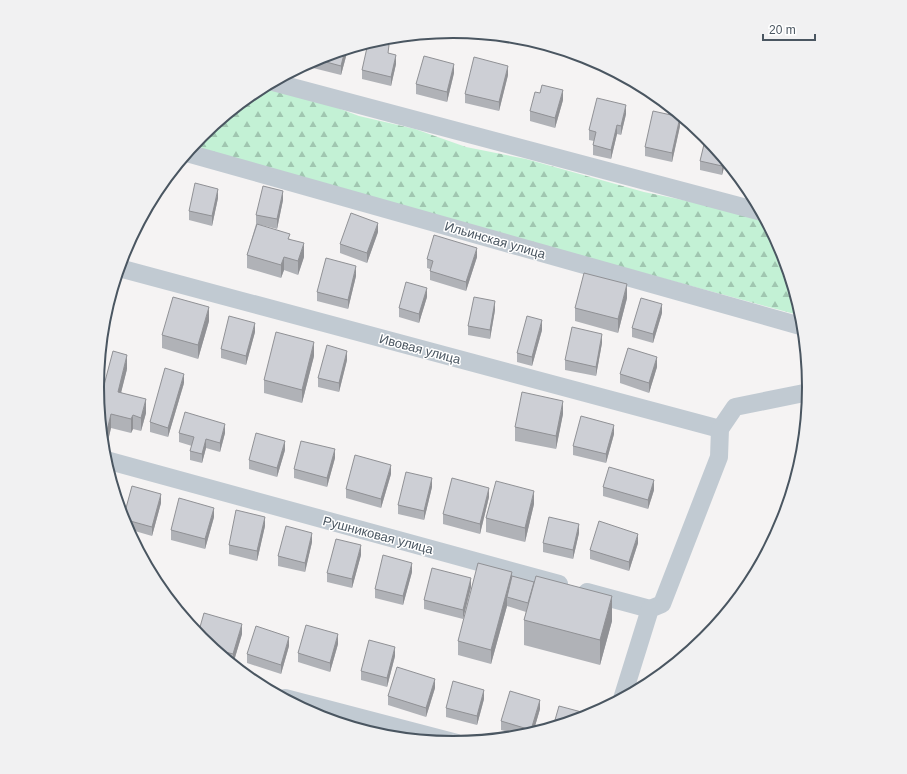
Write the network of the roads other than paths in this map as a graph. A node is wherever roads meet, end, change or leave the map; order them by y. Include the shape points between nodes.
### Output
1 (281, 84) edge
2 (193, 155) edge
3 (751, 204) edge
4 (125, 270) edge
5 (797, 325) edge
6 (802, 393) edge
7 (720, 429) junction
8 (113, 462) edge
9 (650, 609) junction
10 (625, 691) edge
11 (309, 704) edge
12 (424, 734) edge

1 - 3 street
2 - 5 street, Ильинская улица
4 - 7 street, Ивовая улица
6 - 7 street via 734,407
7 - 9 street via 719,458 662,604
8 - 9 street, Рушниковая улица
9 - 10 street
11 - 12 street

